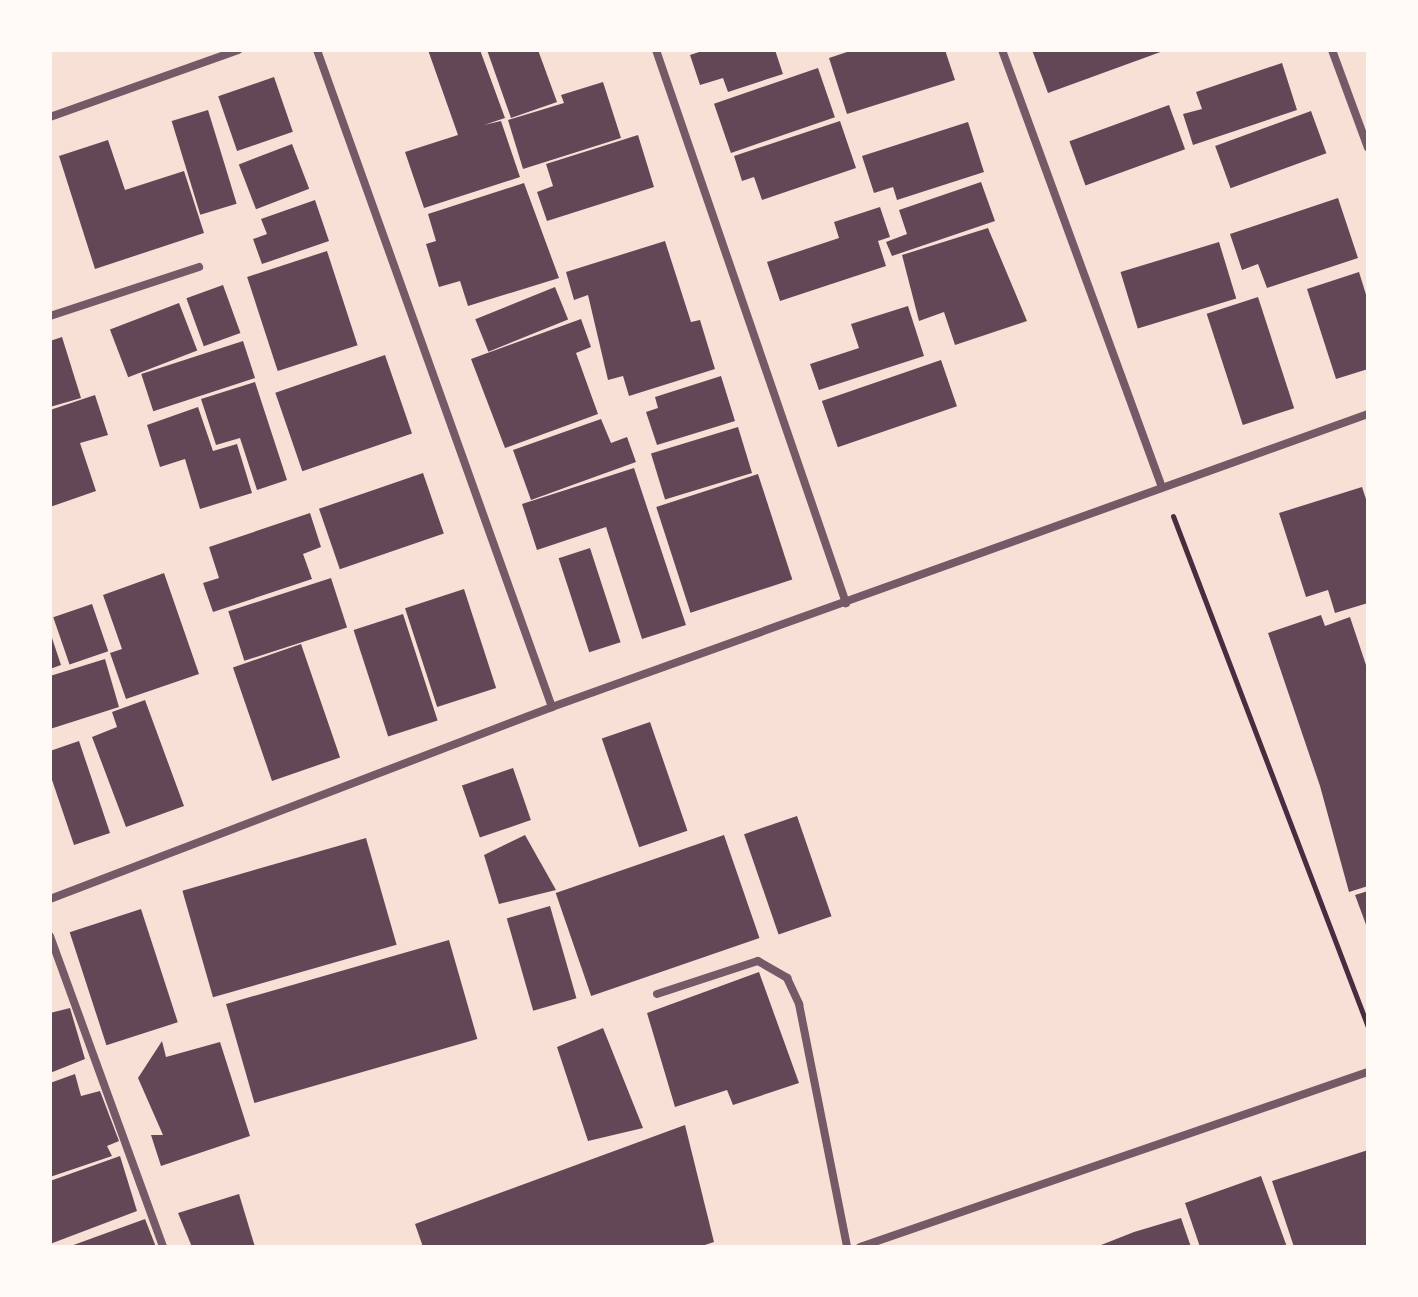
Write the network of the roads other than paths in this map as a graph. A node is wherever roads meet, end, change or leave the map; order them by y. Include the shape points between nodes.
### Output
1 (238, 50) edge
2 (317, 50) edge
3 (656, 50) edge
4 (1002, 50) edge
5 (1332, 50) edge
6 (50, 117) edge
7 (1368, 148) edge
8 (199, 267) dead end
9 (50, 316) edge
10 (1368, 414) edge
11 (1161, 485) junction
12 (846, 603) junction
13 (552, 707) junction
14 (50, 899) edge
15 (50, 936) edge
16 (657, 994) dead end
17 (1368, 1072) edge
18 (163, 1247) edge
19 (847, 1247) edge
20 (860, 1247) edge

1 - 6 street
2 - 13 street
3 - 12 street
4 - 11 street
5 - 7 street
8 - 9 street
10 - 11 street
11 - 12 street
12 - 13 street
13 - 14 street
15 - 18 street
16 - 19 street via 758,961 787,978 799,1004
17 - 20 street

